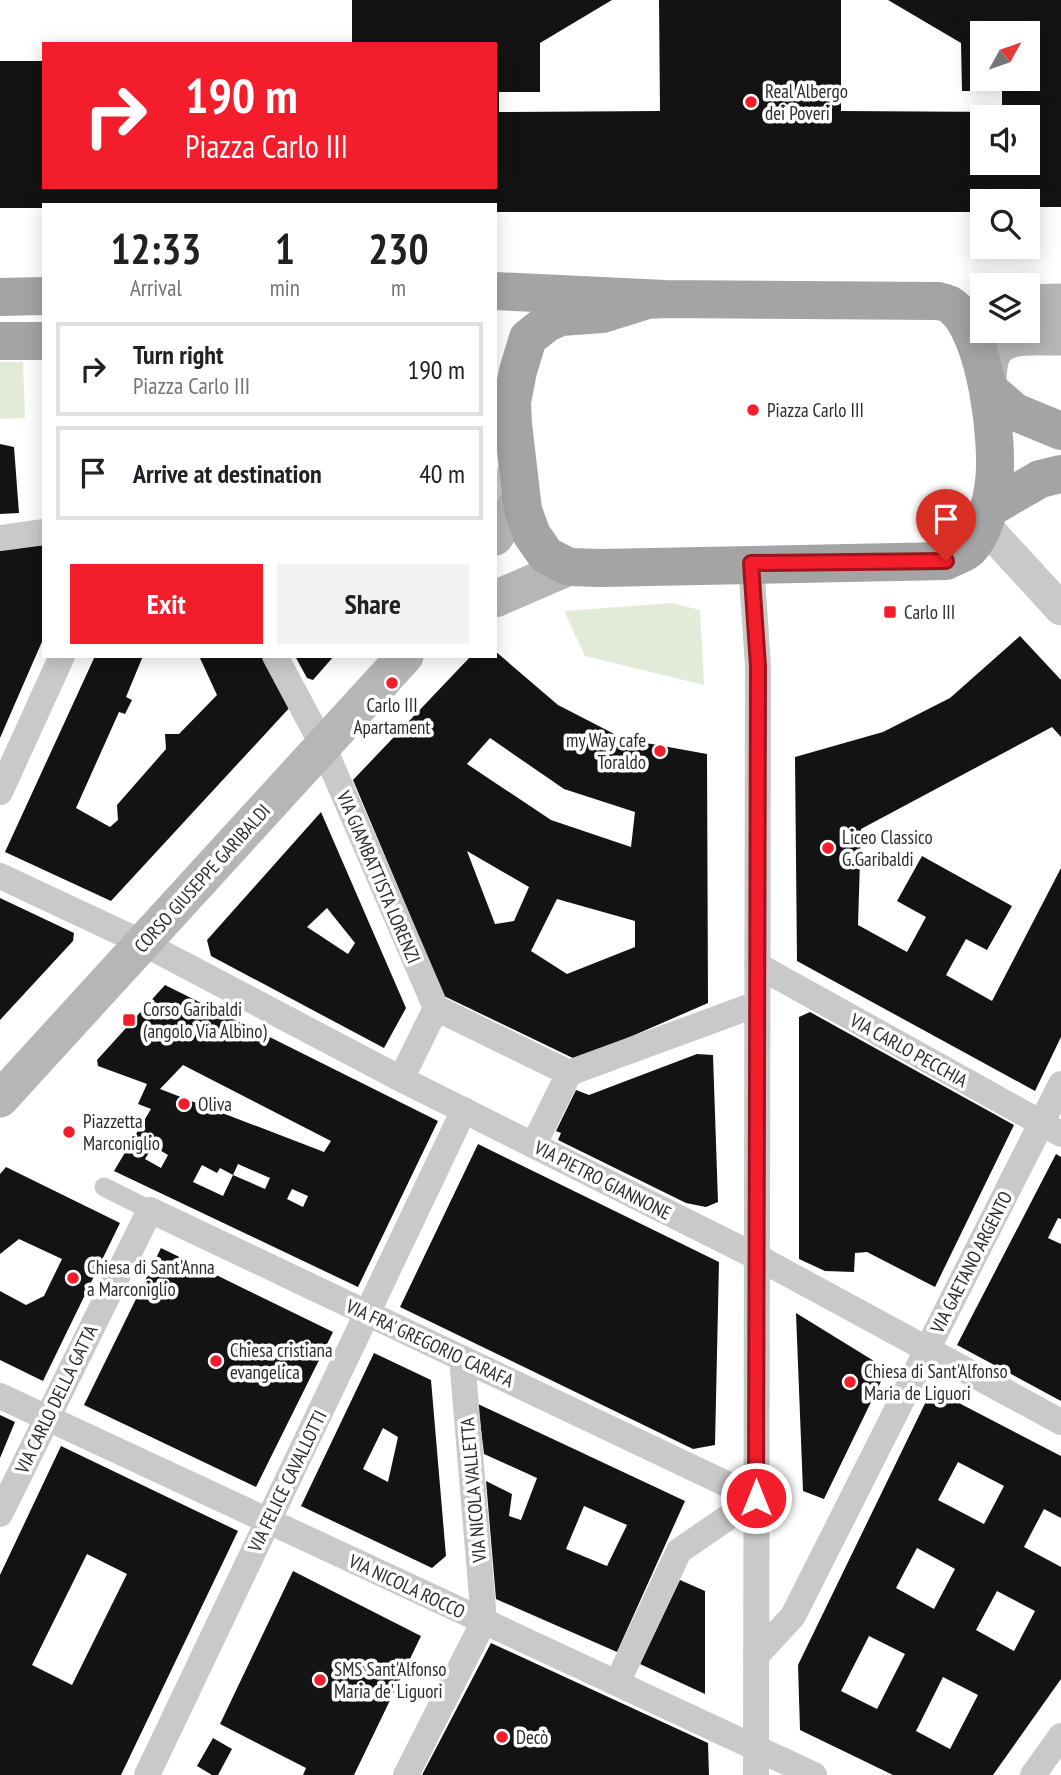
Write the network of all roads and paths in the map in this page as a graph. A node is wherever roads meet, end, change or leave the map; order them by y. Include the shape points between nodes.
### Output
1 (497, 291) edge
2 (42, 296) edge
3 (0, 297) edge
4 (665, 299) junction
5 (1061, 302) edge
6 (1040, 303) edge
7 (967, 304) edge
8 (1061, 337) edge
9 (0, 341) edge
10 (42, 341) edge
11 (988, 389) junction
12 (497, 419) edge
13 (1061, 431) edge
14 (516, 454) junction
15 (1061, 474) edge
16 (508, 497) edge
17 (986, 517) junction
18 (497, 531) edge
19 (42, 532) edge
20 (0, 538) edge
21 (751, 563) junction
22 (569, 567) junction
23 (497, 598) edge
24 (1061, 610) edge
25 (61, 658) edge
26 (276, 658) edge
27 (403, 658) edge
28 (323, 746) junction
29 (0, 792) edge
30 (0, 876) edge
31 (143, 943) junction
32 (757, 965) junction
33 (757, 1004) junction
34 (436, 1008) junction
35 (569, 1073) junction
36 (401, 1079) junction
37 (1061, 1084) edge
38 (0, 1099) edge
39 (464, 1110) junction
40 (1051, 1129) edge
41 (534, 1144) junction
42 (104, 1187) dead end
43 (150, 1210) junction
44 (757, 1257) junction
45 (367, 1313) junction
46 (927, 1349) junction
47 (462, 1358) junction
48 (0, 1396) edge
49 (47, 1418) junction
50 (1061, 1422) edge
51 (756, 1498) junction
52 (0, 1514) edge
53 (268, 1521) junction
54 (484, 1621) junction
55 (756, 1656) junction
56 (617, 1683) junction
57 (1061, 1736) edge
58 (756, 1748) junction
59 (146, 1775) edge
60 (406, 1775) edge
61 (756, 1775) edge
62 (814, 1775) edge
63 (1033, 1775) edge

1 - 4 main road
2 - 3 main road
4 - 7 main road
4 - 14 main road via 602,314 561,317 528,338 512,402
5 - 6 main road
7 - 11 main road via 966,320
8 - 11 main road via 1002,342 989,361
9 - 10 main road
11 - 13 main road via 1015,412
11 - 17 main road via 994,480
12 - 14 main road
14 - 16 main road
15 - 17 main road via 1040,479
16 - 18 main road
16 - 22 main road via 546,555
17 - 21 main road via 969,550 946,561
17 - 24 street
19 - 20 street
21 - 22 main road
21 - 32 street via 758,666
22 - 23 main road
25 - 29 street
26 - 28 street, VIA GIAMBATTISTA LORENZI
27 - 28 main road, CORSO GIUSEPPE GARIBALDI
28 - 31 main road, CORSO GIUSEPPE GARIBALDI
28 - 34 street, VIA GIAMBATTISTA LORENZI
30 - 31 street, VIA PIETRO GIANNONE
31 - 36 street, VIA PIETRO GIANNONE
31 - 38 main road, CORSO GIUSEPPE GARIBALDI
32 - 33 street
32 - 40 street, VIA CARLO PECCHIA
33 - 35 street
33 - 44 street
34 - 35 street
34 - 36 street
35 - 41 street
36 - 39 street, VIA PIETRO GIANNONE
37 - 40 street, VIA GAETANO ARGENTO
39 - 41 street, VIA PIETRO GIANNONE
39 - 45 street, VIA FELICE CAVALLOTTI
40 - 46 street, VIA GAETANO ARGENTO
41 - 44 street, VIA PIETRO GIANNONE
42 - 43 street, VIA FRA' GREGORIO CARAFA
43 - 45 street, VIA FRA' GREGORIO CARAFA
43 - 49 street, VIA CARLO DELLA GATTA
44 - 46 street, VIA PIETRO GIANNONE
44 - 51 street
45 - 47 street, VIA FRA' GREGORIO CARAFA
45 - 53 street, VIA FELICE CAVALLOTTI
46 - 50 street, VIA PIETRO GIANNONE
46 - 55 street, VIA GAETANO ARGENTO via 793,1616
47 - 51 street, VIA FRA' GREGORIO CARAFA
47 - 54 street, VIA NICOLA VALLETTA
48 - 49 street, VIA NICOLA ROCCO
49 - 52 street, VIA CARLO DELLA GATTA
49 - 53 street, VIA NICOLA ROCCO
51 - 55 street
51 - 56 street via 679,1551
53 - 54 street, VIA NICOLA ROCCO
53 - 59 street, VIA FELICE CAVALLOTTI
54 - 56 street, VIA NICOLA ROCCO
54 - 60 street
55 - 58 street
56 - 58 street, VIA NICOLA ROCCO
57 - 63 street
58 - 61 street
58 - 62 street, VIA NICOLA ROCCO

